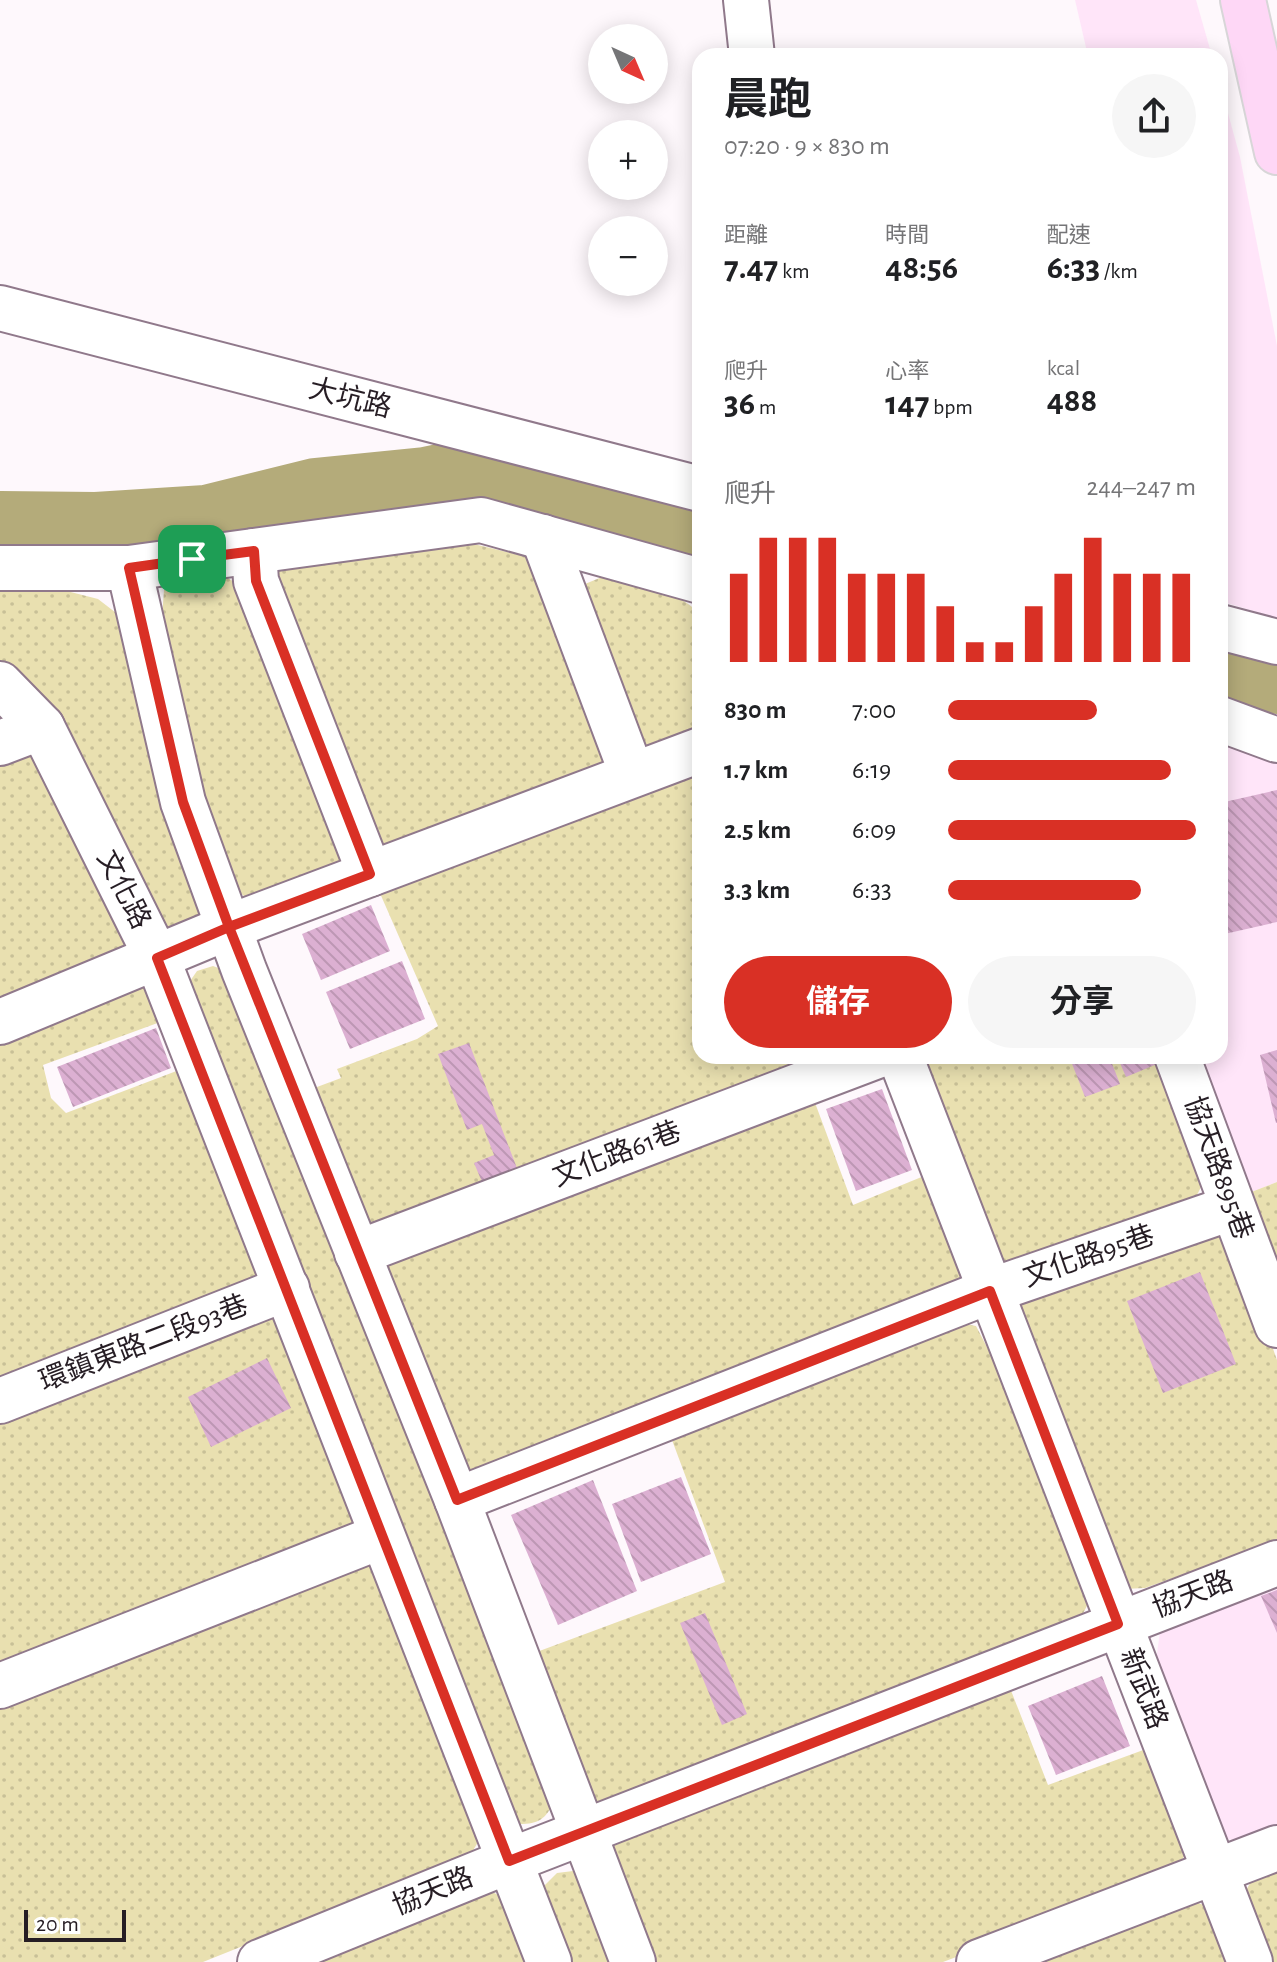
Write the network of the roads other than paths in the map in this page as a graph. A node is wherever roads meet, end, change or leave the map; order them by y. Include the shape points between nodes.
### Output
1 (746, 0) edge
2 (1243, 0) edge
3 (751, 48) edge
4 (1277, 152) edge
5 (0, 308) edge
6 (692, 487) edge
7 (543, 537) junction
8 (254, 551) junction
9 (0, 568) edge
10 (129, 568) junction
11 (692, 579) edge
12 (1228, 629) edge
13 (1277, 642) edge
14 (0, 684) edge
15 (1228, 722) edge
16 (42, 727) junction
17 (1277, 740) edge
18 (0, 743) edge
19 (692, 753) edge
20 (632, 774) junction
21 (370, 874) junction
22 (229, 927) junction
23 (157, 958) junction
24 (0, 1022) edge
25 (856, 1064) edge
26 (903, 1064) edge
27 (1180, 1064) edge
28 (1231, 1208) junction
29 (357, 1253) junction
30 (287, 1288) junction
31 (990, 1291) junction
32 (1277, 1325) edge
33 (0, 1401) edge
34 (457, 1500) junction
35 (382, 1536) junction
36 (1277, 1563) edge
37 (1118, 1624) junction
38 (0, 1686) edge
39 (583, 1832) junction
40 (1277, 1848) edge
41 (509, 1861) junction
42 (1214, 1871) junction
43 (260, 1962) edge
44 (549, 1962) edge
45 (633, 1962) edge
46 (979, 1962) edge
47 (1250, 1962) edge

1 - 3 street
2 - 4 main road
5 - 6 street, 大坑路
7 - 8 street via 481,520
7 - 11 street
7 - 20 street
8 - 10 street
8 - 21 street via 256,581
9 - 10 street
10 - 22 street via 183,802
12 - 13 street
14 - 16 street, 文化路
15 - 17 street
16 - 18 street
16 - 23 street, 文化路
19 - 20 street
20 - 21 street
21 - 22 street
22 - 23 street
22 - 29 street
23 - 24 street
23 - 30 street, 文化路
25 - 29 street, 文化路61巷
26 - 31 street, 新武路
27 - 28 street, 協天路895巷
28 - 31 street, 文化路95巷
28 - 32 street, 協天路895巷
29 - 34 street
30 - 33 street, 環鎮東路二段93巷
30 - 35 street, 文化路
31 - 34 street, 文化路95巷
31 - 37 street, 新武路
34 - 39 street
35 - 38 street
35 - 41 street, 文化路
36 - 37 street, 協天路
37 - 39 street, 協天路
37 - 42 street, 新武路
39 - 41 street, 協天路
39 - 45 street
40 - 42 street
41 - 43 street, 協天路
41 - 44 street, 文化路
42 - 46 street
42 - 47 street, 新武路

